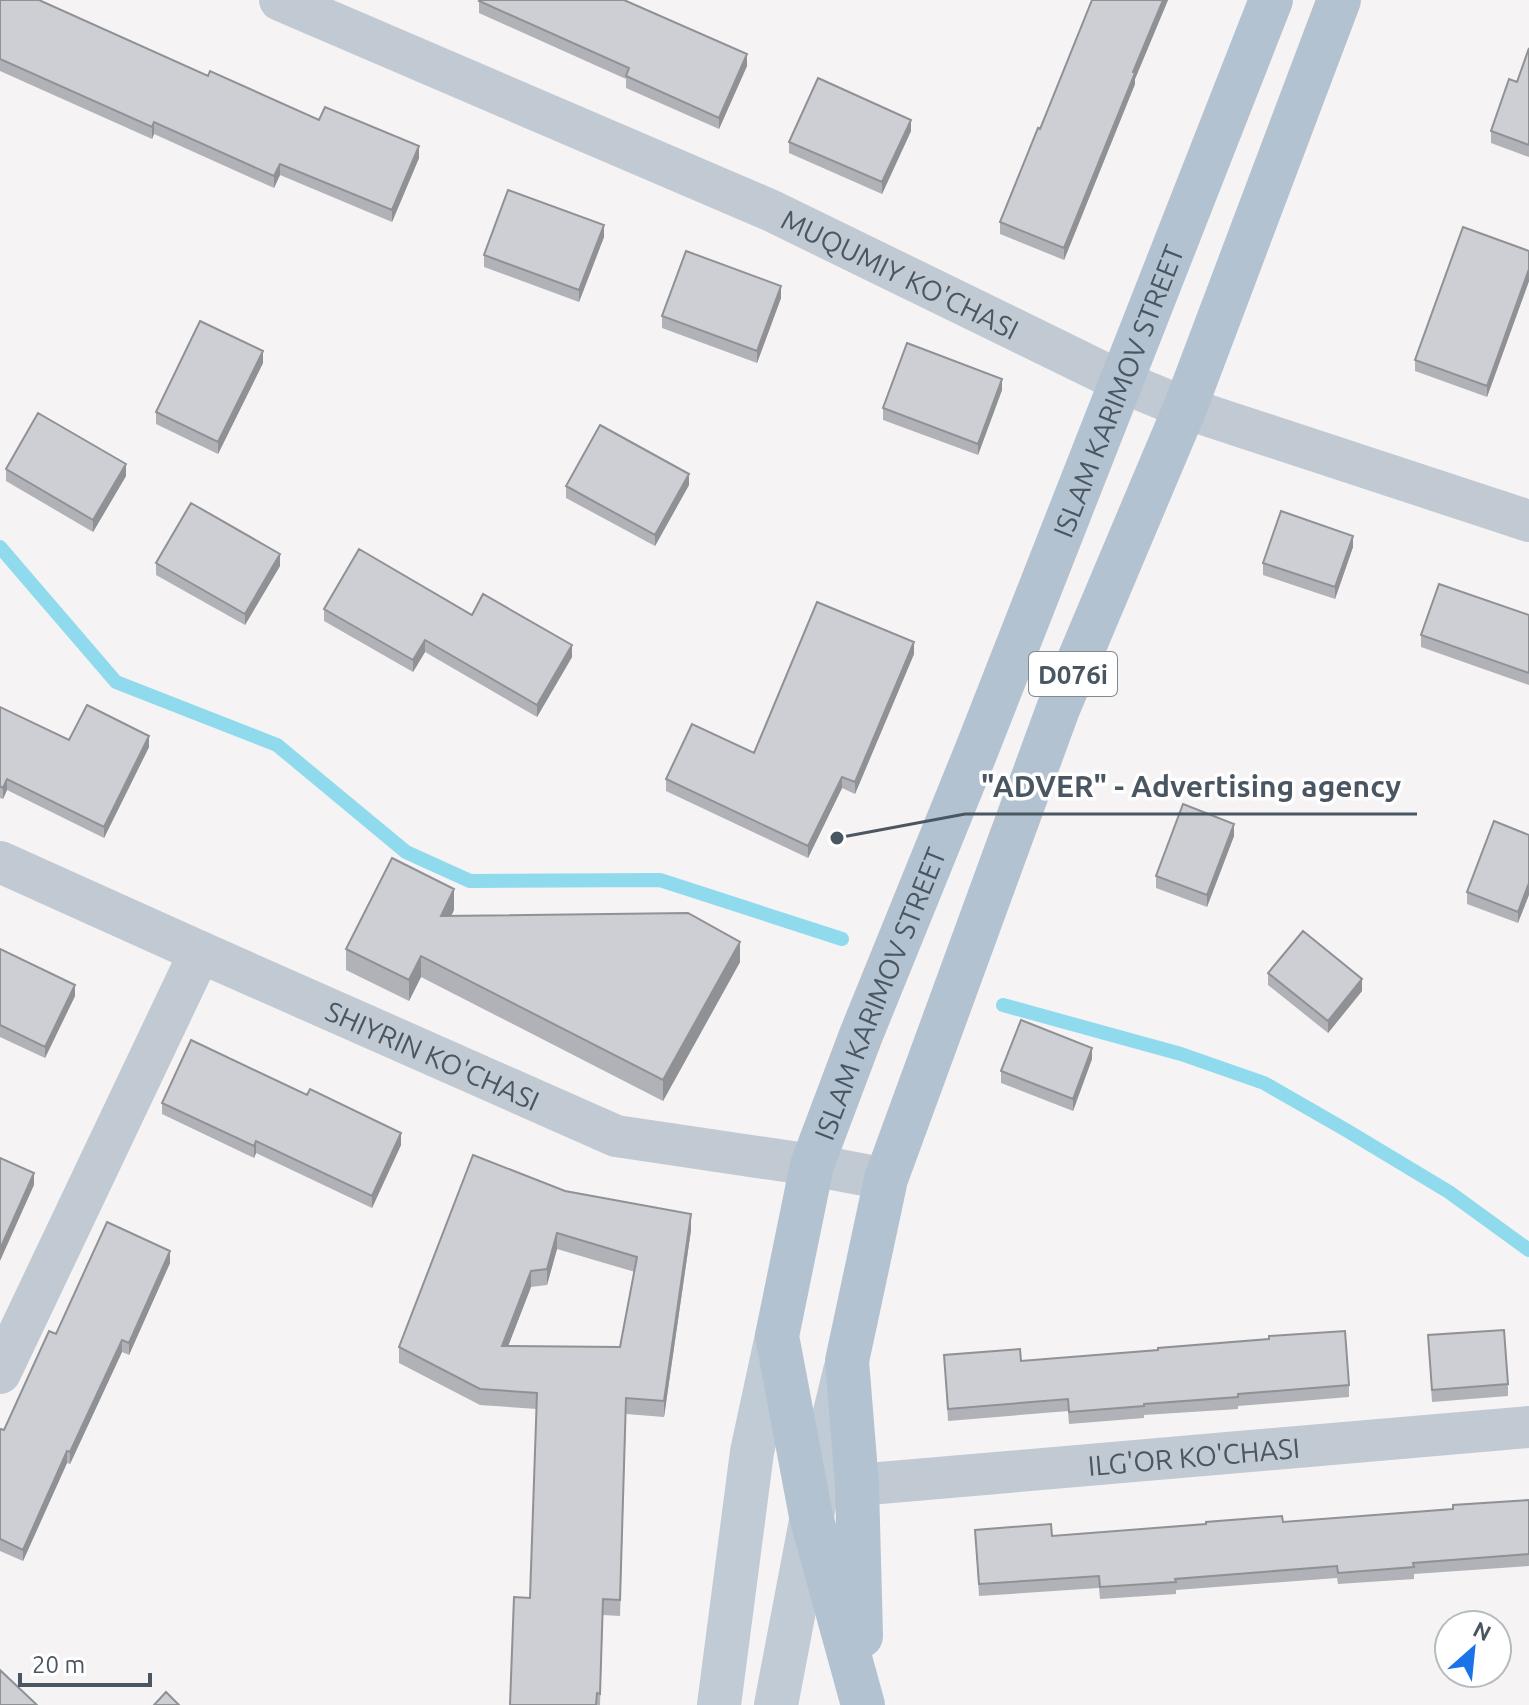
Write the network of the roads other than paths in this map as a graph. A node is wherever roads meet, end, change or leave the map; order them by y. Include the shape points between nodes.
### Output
1 (280, 0) edge
2 (1271, 0) edge
3 (1339, 0) edge
4 (1122, 382) junction
5 (1185, 408) junction
6 (1529, 521) edge
7 (0, 862) edge
8 (200, 952) junction
9 (812, 1165) junction
10 (886, 1179) junction
11 (777, 1336) junction
12 (847, 1361) junction
13 (0, 1373) edge
14 (1529, 1427) edge
15 (857, 1485) junction
16 (811, 1516) junction
17 (862, 1702) edge
18 (719, 1705) edge
19 (776, 1705) edge

1 - 4 street, MUQUMIY KO'CHASI via 772,211
2 - 4 main road, ISLAM KARIMOV STREET / D076i
3 - 5 main road, D076i
4 - 5 street, MUQUMIY KO'CHASI
4 - 9 main road, ISLAM KARIMOV STREET / D076i
5 - 6 street, MUQUMIY KO'CHASI
5 - 10 main road, D076i via 1058,709
7 - 8 street, SHIYRIN KO'CHASI
8 - 9 street, SHIYRIN KO'CHASI via 616,1136
8 - 13 street
9 - 10 street, SHIYRIN KO'CHASI
9 - 11 main road, ISLAM KARIMOV STREET / D076i
10 - 12 main road, D076i
11 - 16 main road
11 - 18 main road, ISLAM KARIMOV STREET / D076i via 752,1452
12 - 15 main road
12 - 16 main road, D076i
14 - 15 street, ILG'OR KO'CHASI
15 - 17 main road
16 - 17 main road
16 - 19 main road, D076i

